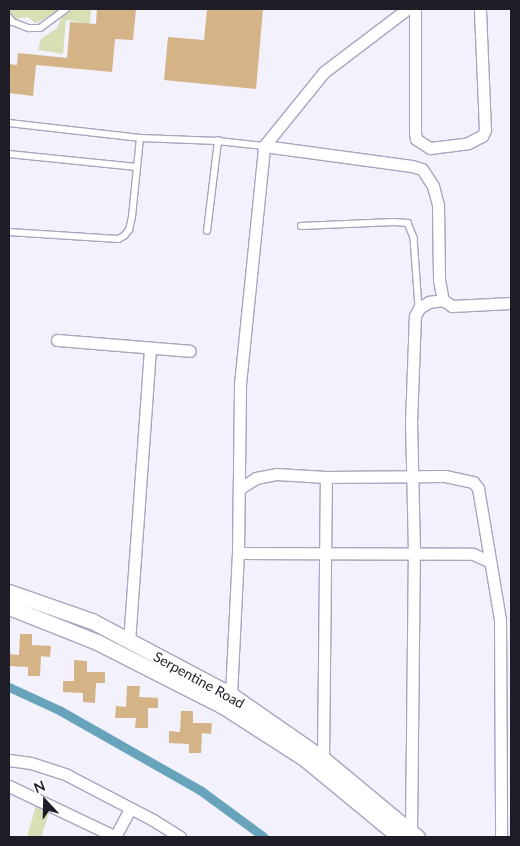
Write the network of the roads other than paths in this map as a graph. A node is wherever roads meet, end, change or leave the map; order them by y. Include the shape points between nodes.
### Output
1 (66, 9) edge
2 (407, 9) edge
3 (415, 9) edge
4 (480, 9) edge
5 (9, 17) edge
6 (9, 123) edge
7 (140, 138) junction
8 (218, 141) junction
9 (264, 146) junction
10 (9, 154) edge
11 (136, 168) junction
12 (301, 226) dead end
13 (206, 231) dead end
14 (9, 232) edge
15 (443, 300) junction
16 (511, 304) edge
17 (419, 308) junction
18 (57, 340) dead end
19 (150, 348) junction
20 (190, 351) dead end
21 (413, 475) junction
22 (326, 478) junction
23 (239, 489) junction
24 (325, 552) junction
25 (414, 552) junction
26 (238, 553) junction
27 (488, 561) junction
28 (9, 592) edge
29 (9, 607) edge
30 (36, 608) junction
31 (129, 642) junction
32 (231, 695) junction
33 (323, 759) junction
34 (9, 760) edge
35 (9, 786) edge
36 (130, 809) junction
37 (403, 831) edge
38 (115, 837) edge
39 (180, 837) edge
40 (501, 837) edge

1 - 5 lane via 40,28 29,28
2 - 9 street via 324,72
3 - 4 street via 415,132 416,139 430,148 468,144 482,136 485,130
6 - 7 lane
7 - 8 lane
7 - 11 lane
8 - 9 lane
8 - 13 lane
9 - 15 street via 422,170 437,196 439,280
9 - 23 street via 240,384
10 - 11 lane
11 - 14 lane via 132,217 124,236 118,239
12 - 17 lane via 408,223 414,238
15 - 16 street via 452,306
15 - 17 street via 429,302
17 - 21 street via 415,316 413,343
18 - 19 street
19 - 20 street
19 - 31 street
21 - 22 street
21 - 25 street
21 - 27 street via 460,477 473,482 480,496
22 - 23 street via 270,475 256,478
22 - 24 street
23 - 26 street
24 - 25 street
24 - 26 street
24 - 33 street
25 - 27 street via 473,554
25 - 37 street
26 - 32 street
27 - 40 street via 500,620
28 - 30 main road, Serpentine Road
29 - 30 main road
30 - 31 main road, Serpentine Road via 92,621
30 - 37 main road via 223,706 304,758
31 - 32 main road, Serpentine Road
32 - 33 main road, Serpentine Road
33 - 37 main road, Serpentine Road
34 - 36 street via 31,763 67,775
35 - 38 street
36 - 38 street
36 - 39 street

